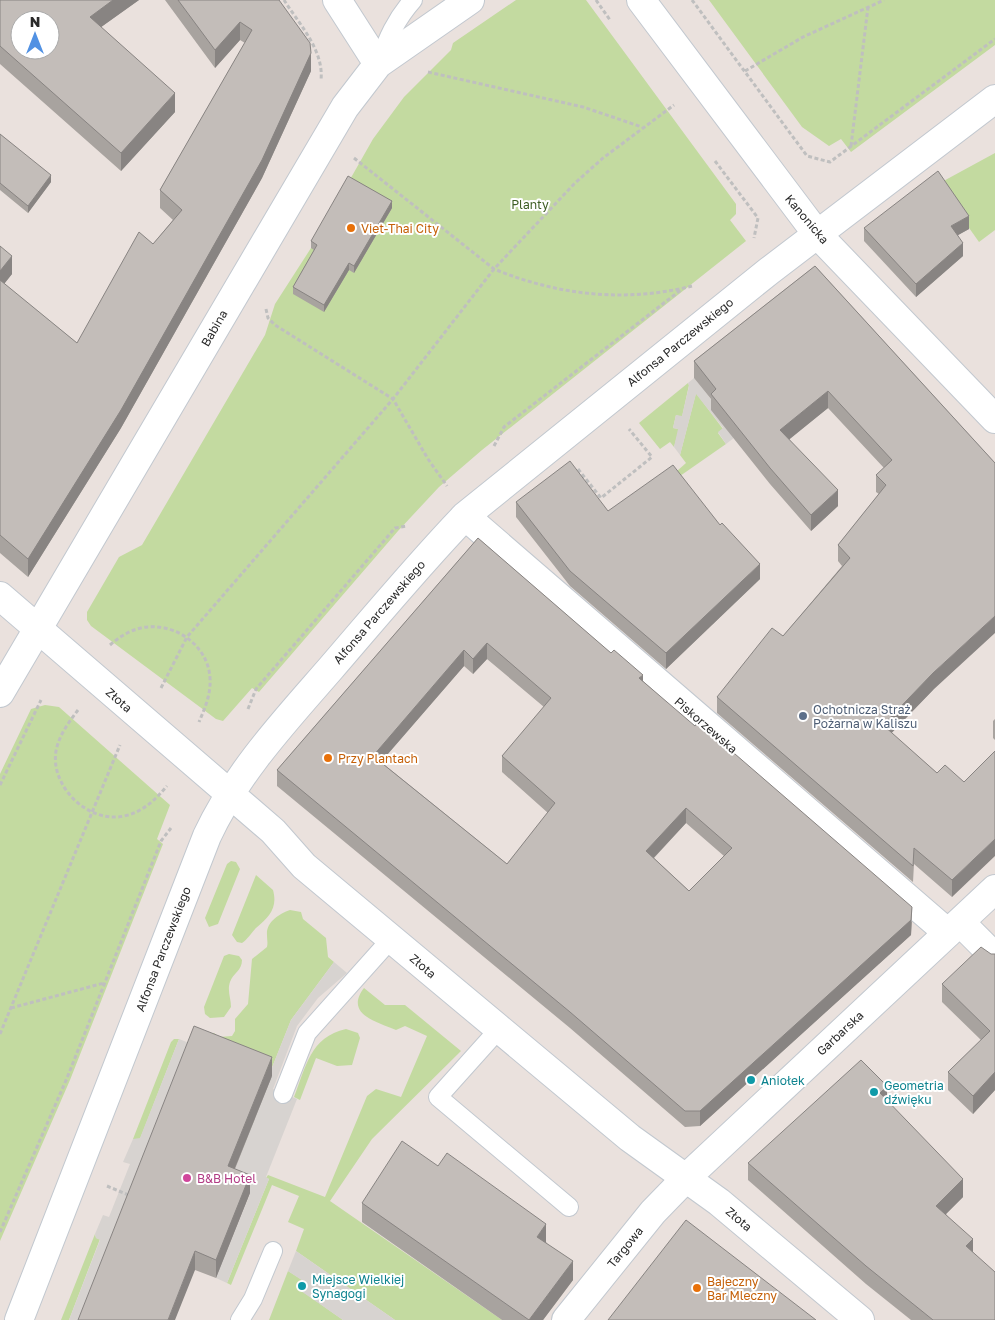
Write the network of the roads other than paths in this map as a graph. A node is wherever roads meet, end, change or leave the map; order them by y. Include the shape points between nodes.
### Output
1 (337, 0) edge
2 (413, 0) edge
3 (470, 0) edge
4 (640, 0) edge
5 (378, 64) junction
6 (995, 99) edge
7 (817, 234) junction
8 (995, 419) edge
9 (464, 516) junction
10 (0, 596) edge
11 (37, 629) junction
12 (0, 693) edge
13 (229, 794) junction
14 (995, 890) edge
15 (954, 928) junction
16 (391, 939) junction
17 (995, 957) edge
18 (499, 1029) junction
19 (283, 1094) dead end
20 (687, 1177) junction
21 (569, 1207) dead end
22 (273, 1251) dead end
23 (19, 1320) edge
24 (240, 1320) edge
25 (566, 1320) edge
26 (860, 1320) edge

1 - 5 street
2 - 5 lane via 386,40
3 - 5 street, Babina
4 - 7 street, Kanonicka
5 - 11 street, Babina via 328,133
6 - 7 street, Alfonsa Parczewskiego
7 - 8 street, Kanonicka
7 - 9 street, Alfonsa Parczewskiego
9 - 13 street, Alfonsa Parczewskiego via 432,549 267,743
9 - 15 street, Piskorzewska
10 - 11 street, Złota
11 - 12 street, Babina
11 - 13 street, Złota
13 - 16 street, Złota via 273,831 304,866
13 - 23 street, Alfonsa Parczewskiego via 207,836
14 - 15 street, Garbarska
15 - 17 street, Piskorzewska
15 - 20 street, Garbarska
16 - 18 street, Złota
16 - 19 lane via 307,1033
18 - 20 street, Złota via 630,1138
18 - 21 lane via 438,1097
20 - 25 street, Targowa via 653,1212
20 - 26 street, Złota
22 - 24 lane via 253,1299

